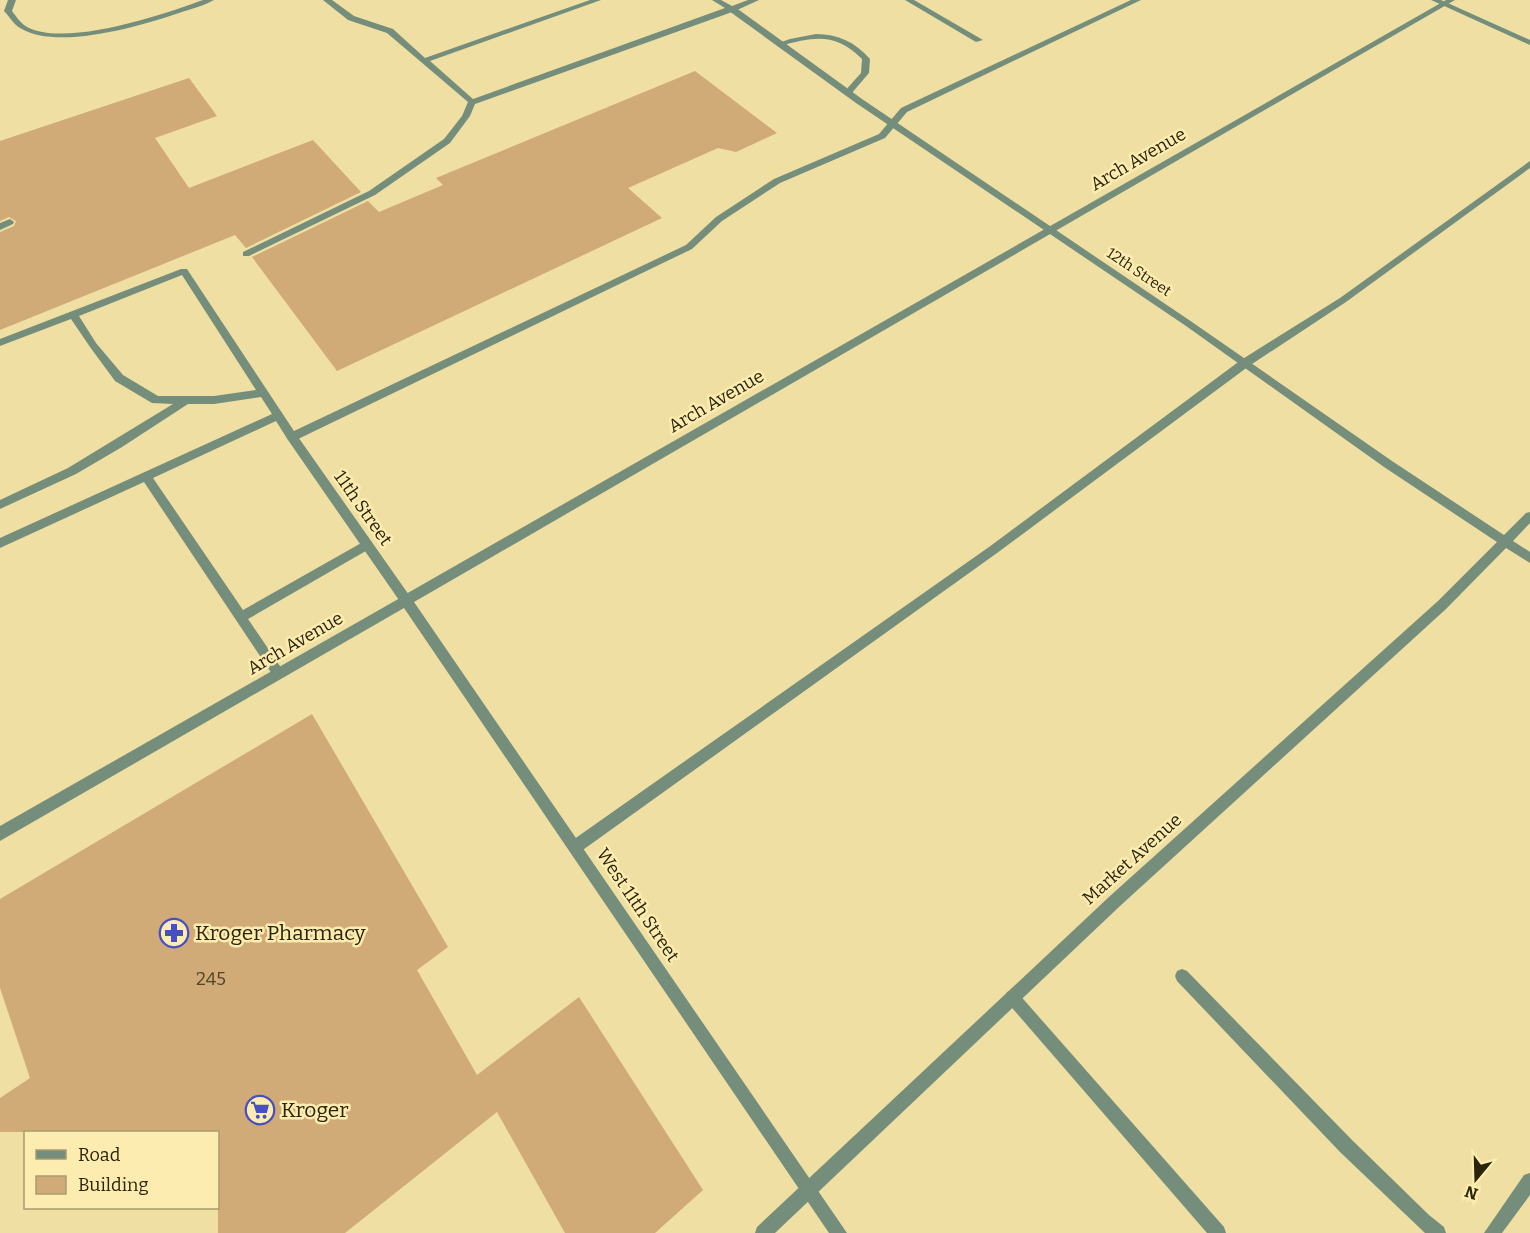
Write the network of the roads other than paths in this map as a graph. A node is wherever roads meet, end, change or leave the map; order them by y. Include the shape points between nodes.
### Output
1 (12, 0) edge
2 (210, 0) edge
3 (327, 0) edge
4 (597, 0) edge
5 (716, 0) edge
6 (755, 0) edge
7 (909, 0) edge
8 (1137, 0) edge
9 (1443, 1) edge
10 (732, 9) junction
11 (979, 40) dead end
12 (1530, 43) edge
13 (780, 44) junction
14 (426, 60) junction
15 (848, 92) junction
16 (472, 102) junction
17 (893, 124) junction
18 (1530, 164) edge
19 (10, 222) dead end
20 (0, 227) edge
21 (1050, 230) junction
22 (246, 254) dead end
23 (73, 314) junction
24 (0, 343) edge
25 (1245, 363) junction
26 (262, 393) junction
27 (186, 400) junction
28 (278, 416) junction
29 (292, 437) junction
30 (146, 476) junction
31 (0, 505) edge
32 (1530, 516) edge
33 (1504, 541) junction
34 (0, 543) edge
35 (367, 545) junction
36 (1530, 558) edge
37 (405, 599) junction
38 (241, 617) junction
39 (278, 673) junction
40 (0, 834) edge
41 (575, 847) junction
42 (1182, 976) dead end
43 (1012, 997) junction
44 (1530, 1181) edge
45 (809, 1189) junction
46 (763, 1233) edge
47 (839, 1233) edge
48 (1218, 1233) edge
49 (1438, 1233) edge
50 (1492, 1233) edge

1 - 2 street via 8,11 22,27 73,35 135,24
3 - 14 street via 351,18 390,30
4 - 14 street
5 - 10 street, 12th Street
6 - 10 street
7 - 11 street
8 - 17 street via 904,110
9 - 12 street
9 - 21 street, Arch Avenue
10 - 13 street, 12th Street
10 - 16 street
13 - 15 street, 12th Street
13 - 15 street via 803,36 827,36 854,45 866,59 864,73
14 - 16 street
15 - 17 street, 12th Street
16 - 22 street via 447,141 372,193
17 - 21 street, 12th Street
17 - 29 street via 882,135 777,182 719,219 689,247
18 - 25 street via 1343,300
19 - 20 street
21 - 25 street, 12th Street
21 - 37 street, Arch Avenue
23 - 24 street
23 - 26 street, 11th Street via 184,271
23 - 27 street via 119,378 156,400
25 - 33 street, 12th Street
25 - 41 street via 993,550
26 - 27 street
26 - 28 street, 11th Street
27 - 31 street via 28,494
28 - 29 street, 11th Street
28 - 30 street
29 - 35 street, 11th Street
30 - 34 street
30 - 38 street
32 - 33 street, Market Avenue
33 - 36 street, 12th Street
33 - 43 street, Market Avenue via 1442,605
35 - 37 street, 11th Street
35 - 38 street
37 - 39 street, Arch Avenue
37 - 41 street, West 11th Street
38 - 39 street
39 - 40 street, Arch Avenue
41 - 45 street, West 11th Street
42 - 49 street via 1346,1146
43 - 45 street, Market Avenue
43 - 48 street
44 - 50 street
45 - 46 street, Market Avenue
45 - 47 street, West 11th Street

